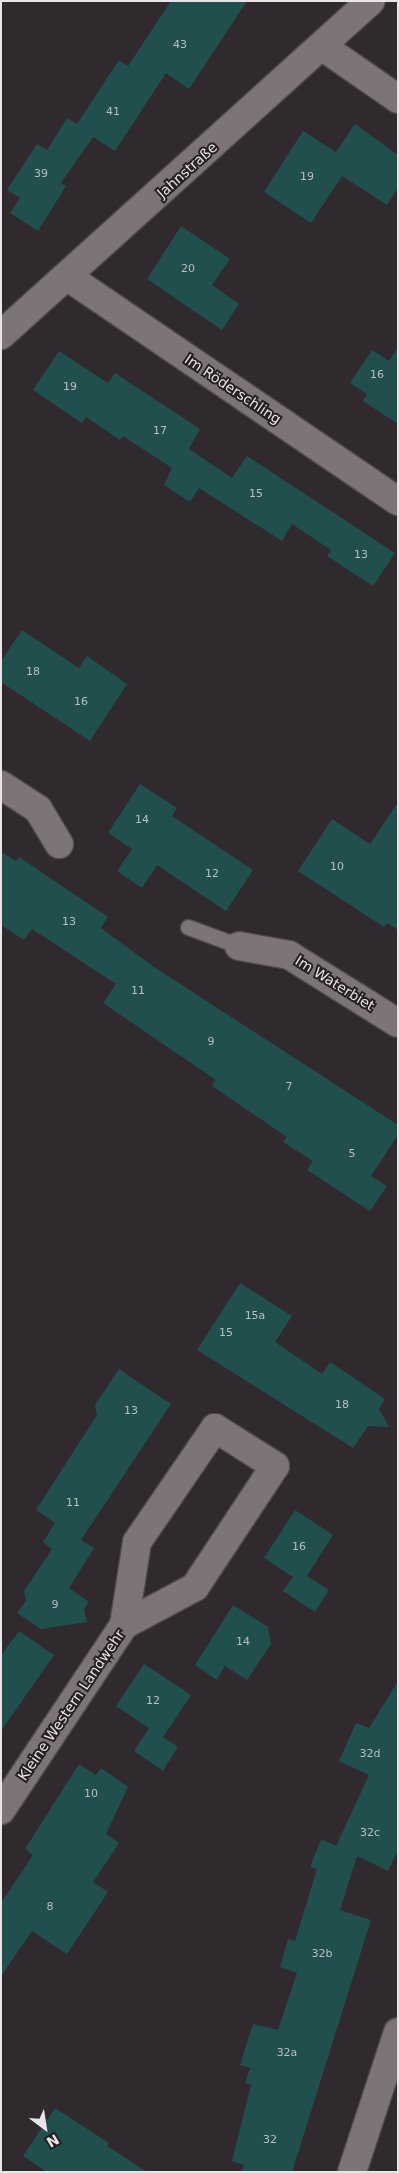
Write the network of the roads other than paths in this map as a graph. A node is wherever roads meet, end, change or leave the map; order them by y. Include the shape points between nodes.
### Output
1 (370, 1) edge
2 (323, 47) junction
3 (398, 99) edge
4 (68, 278) junction
5 (1, 336) edge
6 (398, 501) edge
7 (1, 785) edge
8 (59, 844) dead end
9 (188, 926) dead end
10 (239, 946) joint
11 (398, 1022) edge
12 (124, 1625) junction
13 (1, 1810) edge
14 (398, 2032) edge
15 (352, 2172) edge

1 - 2 street, Jahnstraße
2 - 3 street
2 - 4 street, Jahnstraße
4 - 5 street, Jahnstraße
4 - 6 street, Im Röderschling
7 - 8 street via 38,809
9 - 10 lane
10 - 11 street, Im Waterbiet via 289,955
12 - 12 street, Kleine Western Landwehr via 195,1587 275,1466 215,1428 138,1542
12 - 13 street, Kleine Western Landwehr
14 - 15 street

